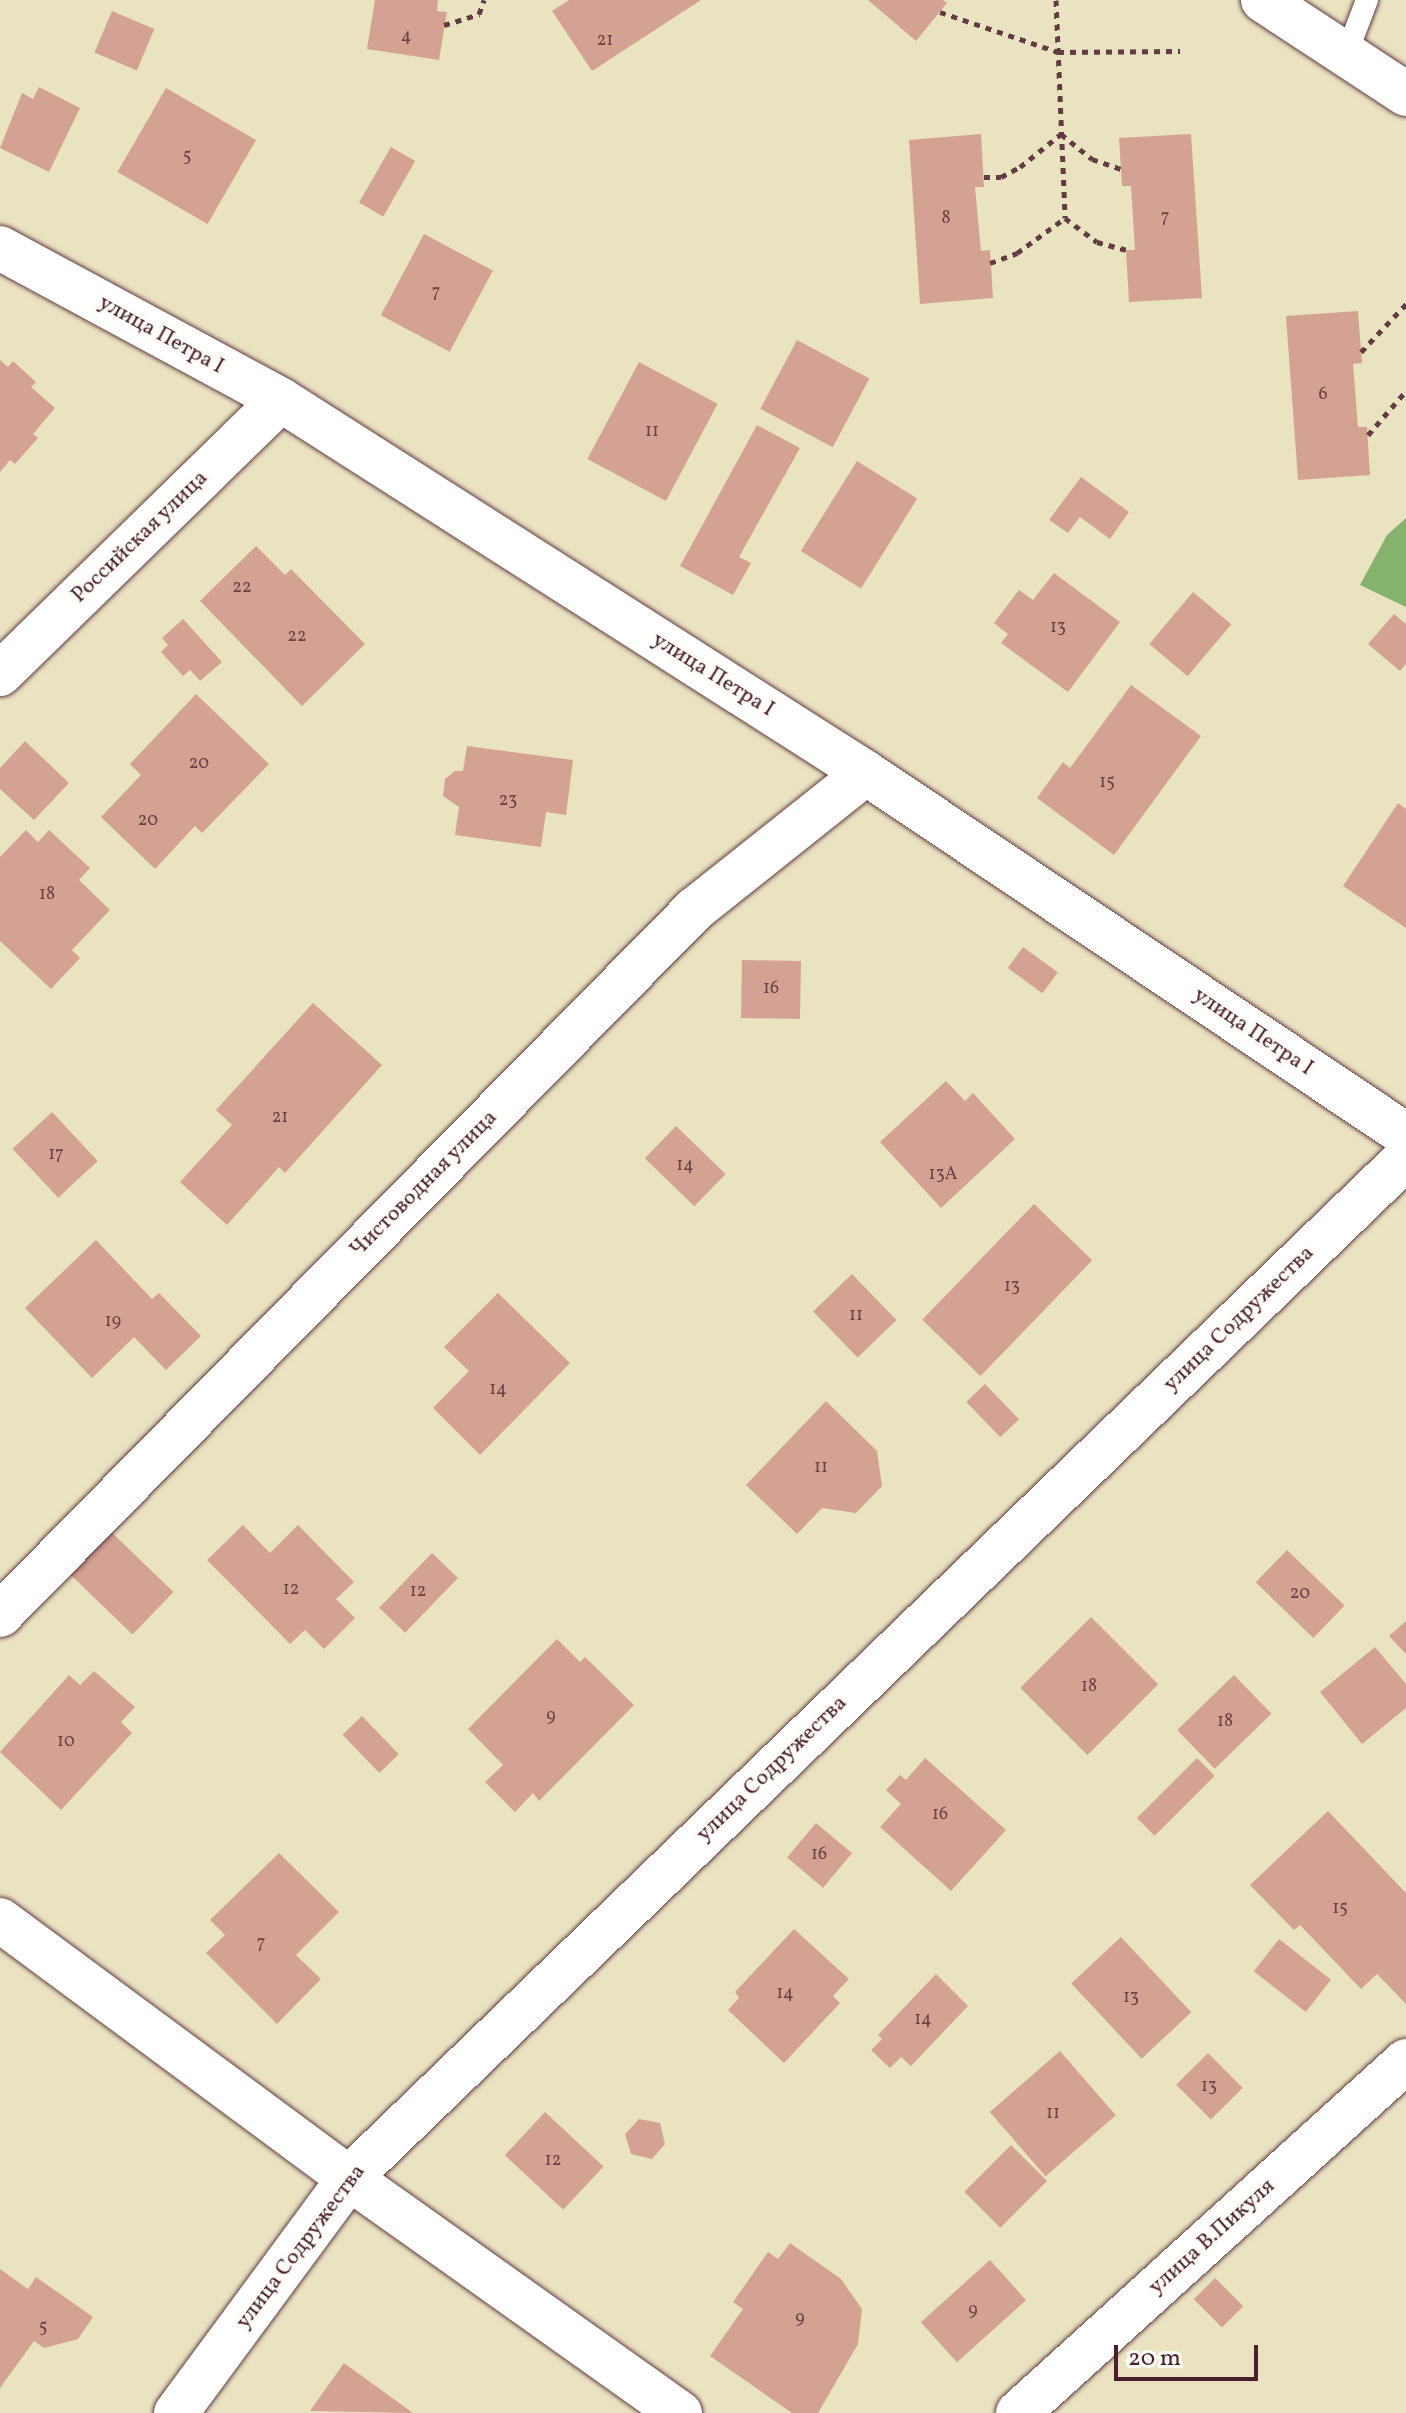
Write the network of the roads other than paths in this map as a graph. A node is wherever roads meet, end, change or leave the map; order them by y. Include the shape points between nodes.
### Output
1 (1263, 0) edge
2 (1367, 0) edge
3 (1346, 55) junction
4 (1406, 94) edge
5 (0, 248) edge
6 (281, 400) junction
7 (0, 674) edge
8 (866, 773) junction
9 (1406, 1135) edge
10 (1406, 1158) edge
11 (0, 1615) edge
12 (0, 1920) edge
13 (1406, 2061) edge
14 (349, 2178) junction
15 (176, 2413) edge
16 (680, 2413) edge
17 (1018, 2413) edge

1 - 3 street
2 - 3 lane
3 - 4 street
5 - 6 street, улица Петра I
6 - 7 street, Российская улица
6 - 8 street, улица Петра I
8 - 9 street, улица Петра I
8 - 11 street, Чистоводная улица via 695,909
10 - 14 street, улица Содружества
12 - 14 street
13 - 17 street, улица В.Пикуля
14 - 15 street, улица Содружества
14 - 16 street

